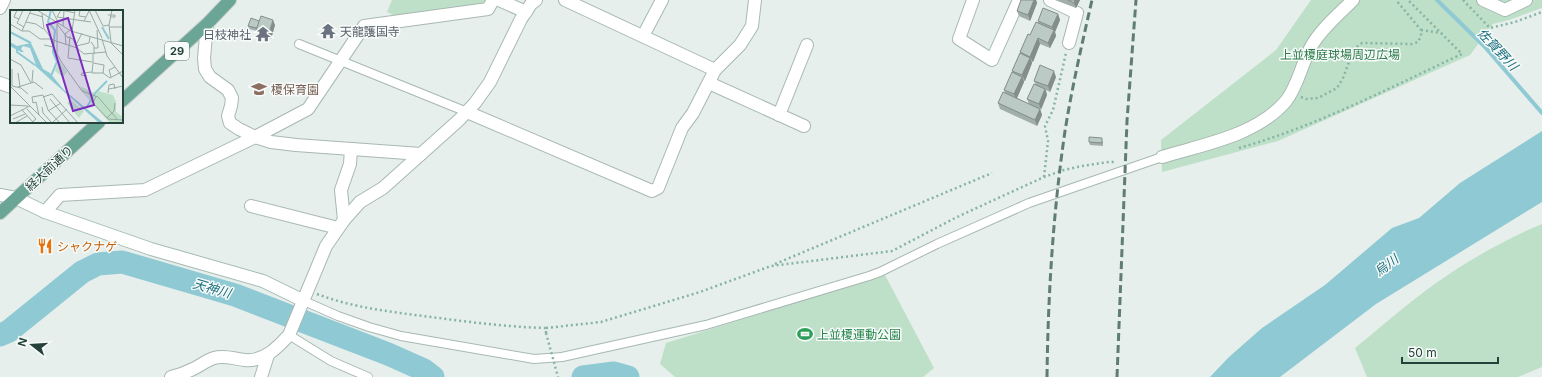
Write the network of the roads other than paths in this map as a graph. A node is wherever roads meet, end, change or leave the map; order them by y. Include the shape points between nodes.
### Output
1 (4, 0) edge
2 (230, 0) edge
3 (493, 0) edge
4 (499, 0) edge
5 (536, 0) edge
6 (565, 0) edge
7 (662, 0) edge
8 (756, 0) edge
9 (973, 0) edge
10 (1019, 0) edge
11 (1050, 0) edge
12 (1353, 0) edge
13 (1483, 0) edge
14 (1526, 0) edge
15 (0, 8) edge
16 (526, 12) junction
17 (207, 24) junction
18 (643, 36) junction
19 (1069, 43) road end
20 (299, 44) dead end
21 (807, 45) dead end
22 (340, 61) junction
23 (716, 70) junction
24 (0, 83) edge
25 (709, 83) junction
26 (10, 86) edge
27 (123, 100) edge
28 (466, 112) junction
29 (779, 115) junction
30 (98, 123) edge
31 (804, 126) dead end
32 (255, 137) junction
33 (351, 149) junction
34 (421, 154) junction
35 (1162, 157) joint
36 (0, 195) edge
37 (16, 198) junction
38 (252, 206) dead end
39 (45, 212) junction
40 (0, 213) edge
41 (341, 224) junction
42 (302, 306) junction
43 (291, 331) junction
44 (268, 355) junction
45 (171, 377) edge
46 (261, 377) edge
47 (368, 377) edge

1 - 15 street
2 - 17 main road, 29
3 - 22 street via 488,9 364,26
4 - 16 street
5 - 16 street
6 - 18 street
7 - 18 street
8 - 23 street via 752,26 740,45
9 - 10 street via 958,39 992,60
11 - 19 street via 1077,13
12 - 35 street via 1321,32 1312,45 1286,101 1260,122 1233,135
13 - 14 street via 1504,10
16 - 28 street via 490,82
17 - 27 main road, 29
17 - 32 street via 205,69 210,77 228,90 232,98 228,116 230,123
18 - 23 street
20 - 22 lane
21 - 29 street
22 - 28 lane
22 - 32 street via 308,109
23 - 25 street
24 - 26 street
25 - 28 street via 682,128 658,188 652,191
25 - 29 street
28 - 34 street
29 - 31 street
30 - 37 main road, 経大前通り
32 - 33 street via 271,142
32 - 39 street via 145,190 60,195
33 - 34 street
33 - 41 street via 350,164 341,190
34 - 41 street via 382,188 360,202
35 - 42 lane via 1029,203 870,276 706,326 562,356 534,359 401,336
36 - 37 street
37 - 39 street
37 - 40 main road, 経大前通り
38 - 41 street
39 - 42 street via 151,250 263,281
41 - 42 street via 326,246
42 - 43 street
43 - 44 street
43 - 47 lane via 331,361
44 - 45 street via 246,360 220,357
44 - 46 street

